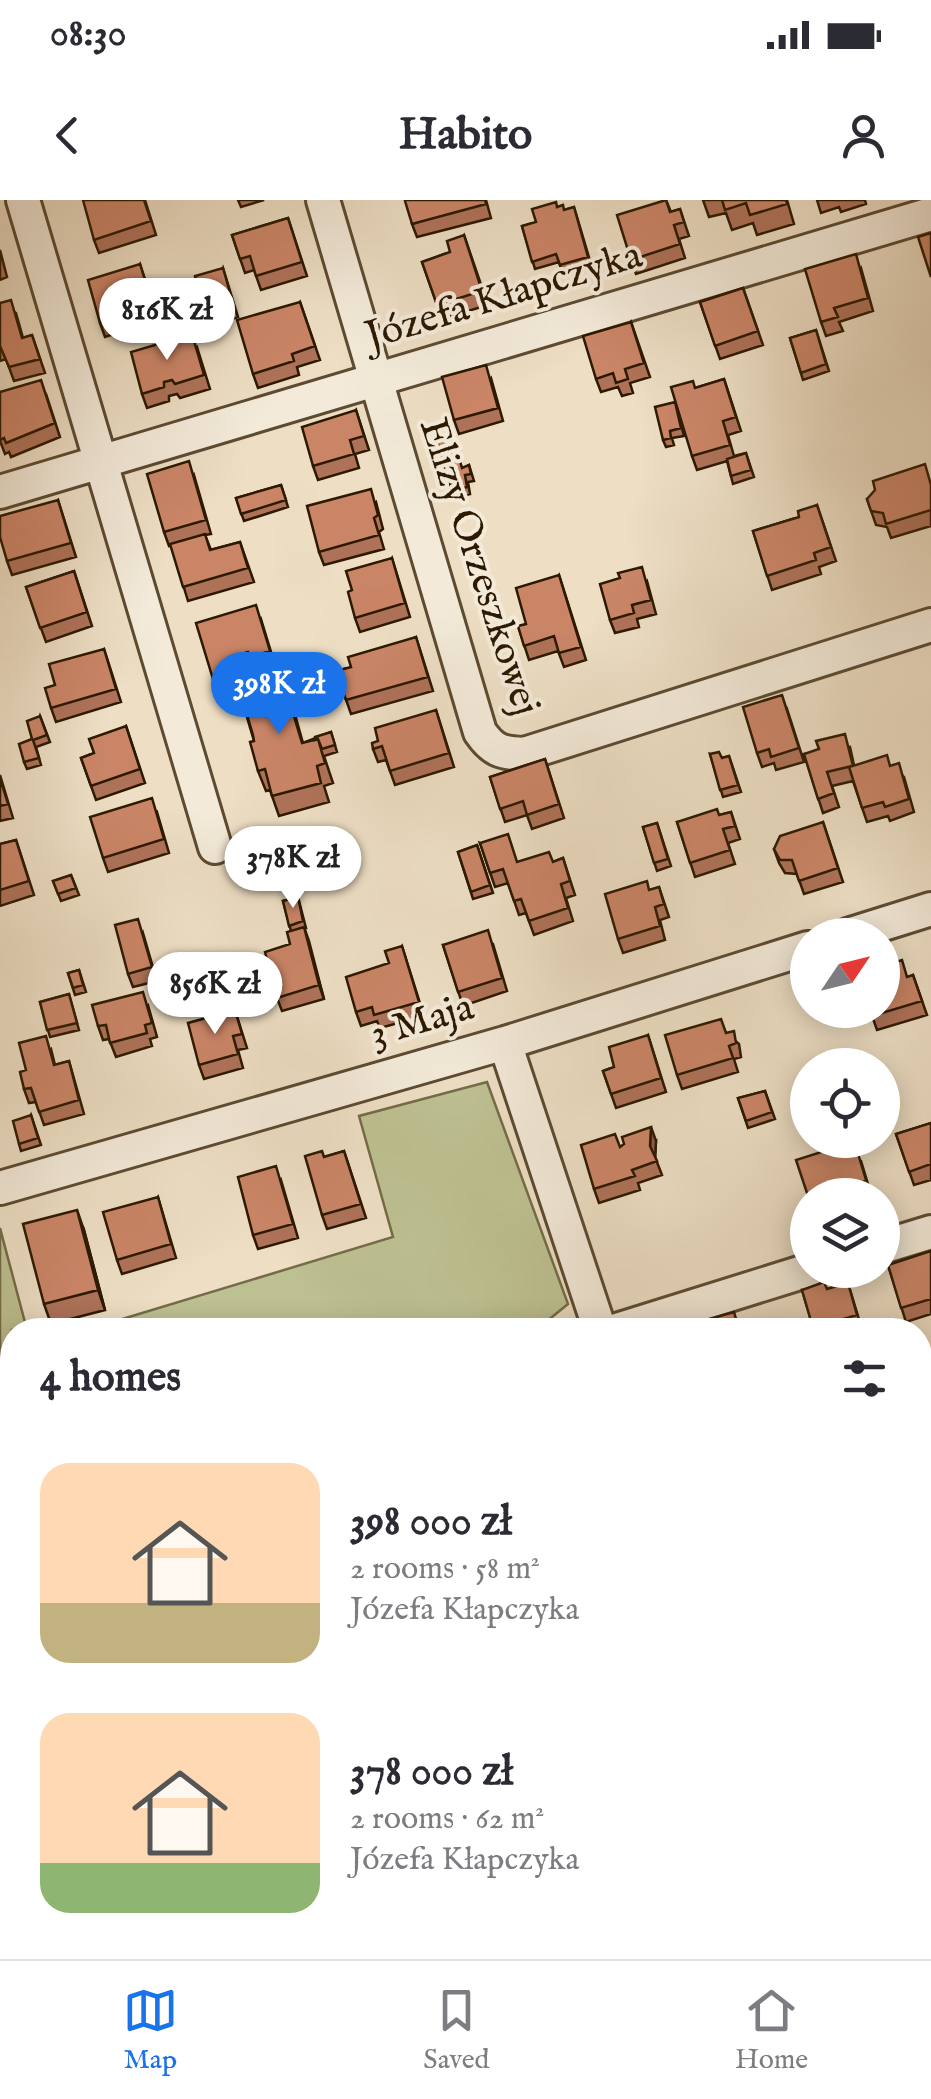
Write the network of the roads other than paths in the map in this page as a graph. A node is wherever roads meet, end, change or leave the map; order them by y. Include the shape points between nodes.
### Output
1 (23, 200) edge
2 (322, 200) edge
3 (931, 214) edge
4 (374, 380) junction
5 (100, 462) junction
6 (0, 492) edge
7 (931, 626) edge
8 (214, 847) dead end
9 (931, 909) edge
10 (900, 919) edge
11 (790, 954) edge
12 (504, 1043) junction
13 (0, 1188) edge
14 (931, 1232) edge
15 (900, 1241) edge
16 (790, 1276) edge
17 (596, 1318) edge
18 (655, 1318) edge

1 - 5 street
2 - 4 street, Elizy Orzeszkowej
3 - 4 street, Józefa Kłapczyka
4 - 5 street, Józefa Kłapczyka
4 - 7 street, Elizy Orzeszkowej via 480,732 501,753 524,754
5 - 6 street, Józefa Kłapczyka
5 - 8 street
9 - 10 street
11 - 12 street, 3 Maja
12 - 13 street, 3 Maja
12 - 17 street
14 - 15 street
16 - 18 street

